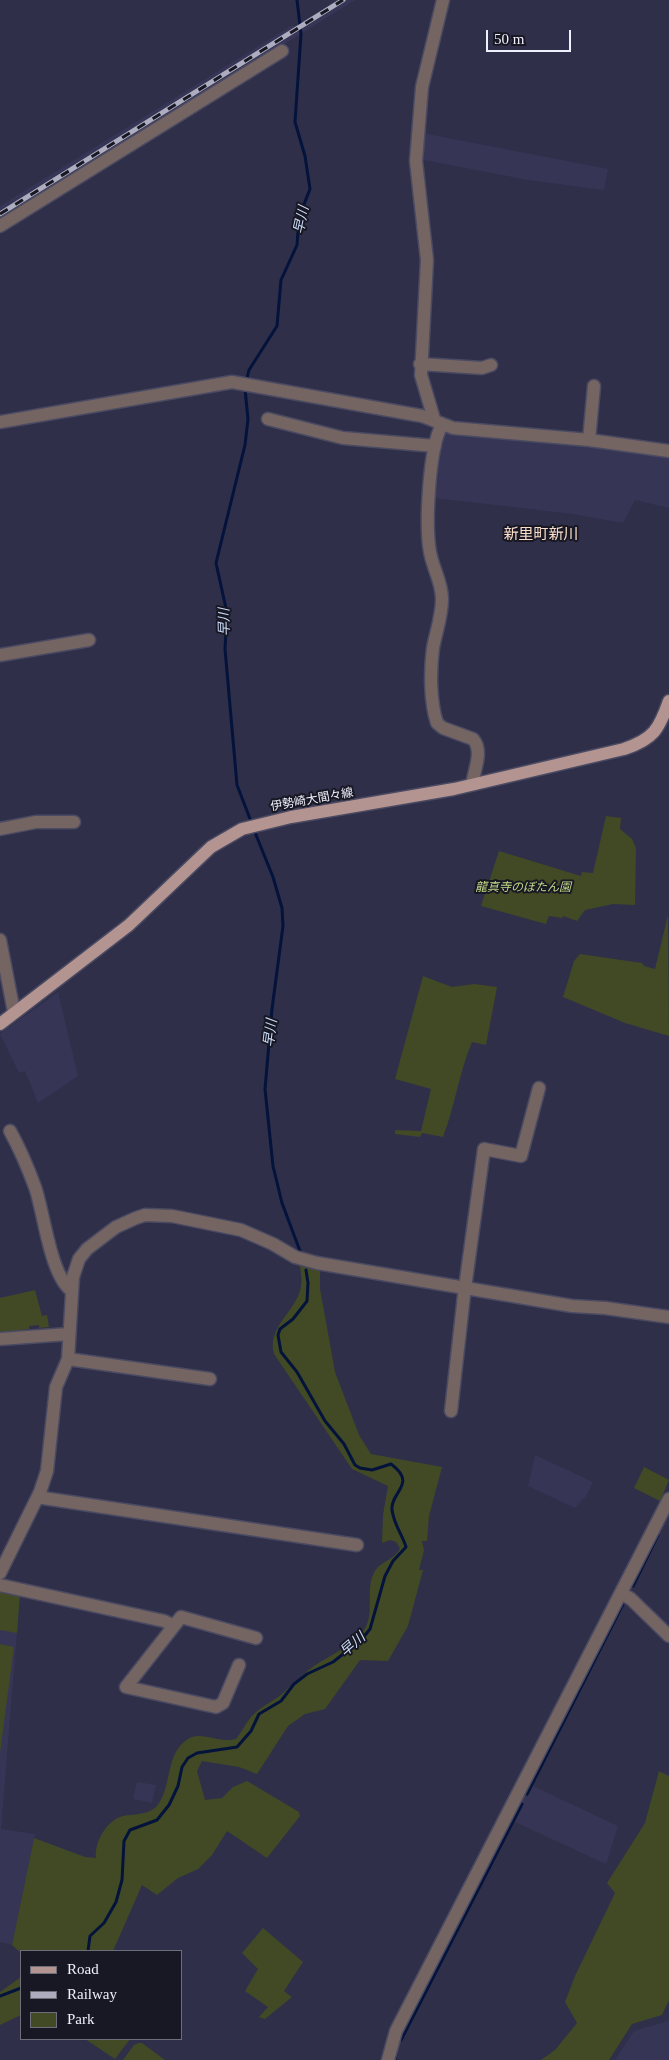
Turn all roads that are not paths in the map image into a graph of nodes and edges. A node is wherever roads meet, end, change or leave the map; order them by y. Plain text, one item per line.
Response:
1 (443, 0) edge
2 (282, 51) dead end
3 (0, 226) edge
4 (420, 364) junction
5 (491, 365) dead end
6 (594, 386) dead end
7 (268, 419) dead end
8 (0, 422) edge
9 (438, 422) junction
10 (589, 440) junction
11 (435, 446) junction
12 (669, 452) edge
13 (89, 640) dead end
14 (0, 655) edge
15 (669, 701) edge
16 (666, 720) edge
17 (474, 784) junction
18 (74, 822) dead end
19 (0, 829) edge
20 (0, 940) edge
21 (14, 1012) junction
22 (0, 1024) edge
23 (539, 1088) dead end
24 (10, 1131) dead end
25 (465, 1288) junction
26 (72, 1290) junction
27 (669, 1317) edge
28 (69, 1334) junction
29 (0, 1339) edge
30 (68, 1359) junction
31 (210, 1379) dead end
32 (451, 1411) dead end
33 (40, 1492) junction
34 (669, 1498) edge
35 (357, 1545) dead end
36 (6, 1547) edge
37 (0, 1573) edge
38 (0, 1586) edge
39 (621, 1593) junction
40 (174, 1626) junction
41 (669, 1636) edge
42 (256, 1638) dead end
43 (239, 1665) dead end
44 (388, 2060) edge

1 - 4 street
2 - 3 street
4 - 5 street
4 - 9 street
6 - 10 street
7 - 11 street
8 - 9 street
9 - 10 street
9 - 11 street
10 - 12 street
11 - 17 street
13 - 14 street
15 - 16 main road, 伊勢崎大間々線
16 - 17 main road, 伊勢崎大間々線
17 - 21 main road, 伊勢崎大間々線
18 - 19 street
20 - 21 street
21 - 22 main road, 伊勢崎大間々線
23 - 25 street
24 - 26 street
25 - 26 street
25 - 27 street
25 - 32 street
26 - 28 street
28 - 29 street
28 - 30 street
30 - 31 street
30 - 33 street
33 - 35 street
33 - 36 street
34 - 39 street
36 - 37 street
38 - 40 street
39 - 41 street
39 - 44 street
40 - 42 street
40 - 43 street

